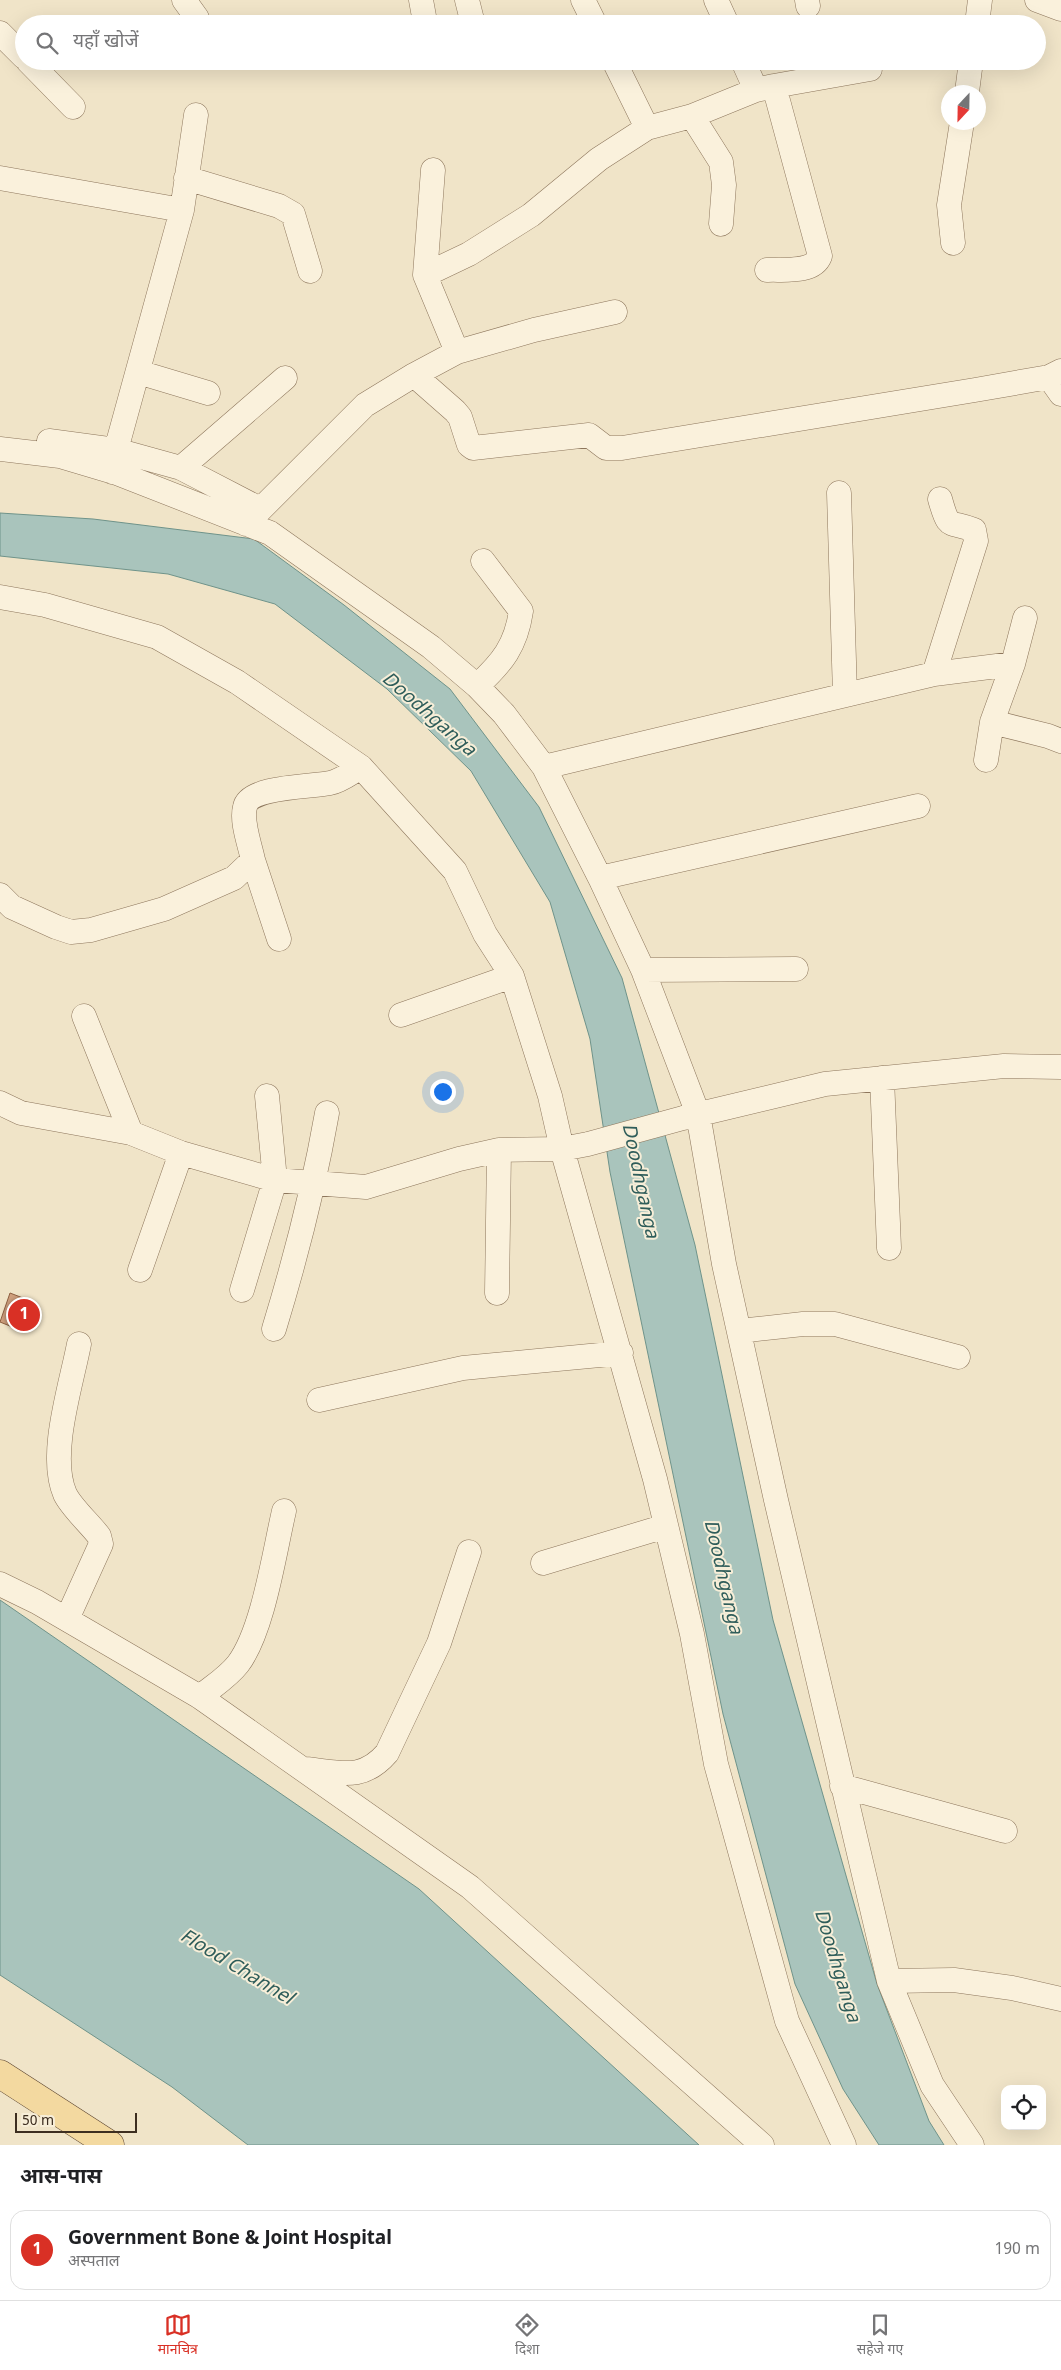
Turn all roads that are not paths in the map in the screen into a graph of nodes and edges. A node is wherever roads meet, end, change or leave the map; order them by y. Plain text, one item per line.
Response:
1 (467, 0) edge
2 (583, 0) edge
3 (716, 0) edge
4 (980, 0) edge
5 (1038, 0) edge
6 (1061, 9) edge
7 (471, 15) edge
8 (590, 15) edge
9 (723, 15) edge
10 (978, 15) edge
11 (0, 33) edge
12 (15, 48) edge
13 (37, 70) edge
14 (618, 70) edge
15 (750, 70) edge
16 (864, 70) edge
17 (970, 70) edge
18 (967, 85) edge
19 (765, 88) junction
20 (73, 107) dead end
21 (196, 115) dead end
22 (692, 116) junction
23 (647, 128) junction
24 (961, 130) edge
25 (433, 170) dead end
26 (0, 178) edge
27 (186, 178) junction
28 (182, 210) junction
29 (720, 224) dead end
30 (952, 243) dead end
31 (767, 270) dead end
32 (310, 271) dead end
33 (425, 275) junction
34 (615, 312) dead end
35 (457, 352) junction
36 (138, 372) junction
37 (414, 375) junction
38 (285, 378) dead end
39 (1057, 381) edge
40 (208, 393) dead end
41 (0, 434) edge
42 (0, 449) edge
43 (114, 461) junction
44 (181, 468) junction
45 (839, 493) dead end
46 (940, 499) dead end
47 (253, 516) junction
48 (483, 562) dead end
49 (0, 597) edge
50 (1025, 618) dead end
51 (1013, 664) junction
52 (934, 674) junction
53 (477, 686) junction
54 (844, 695) junction
55 (992, 722) junction
56 (1061, 741) edge
57 (986, 760) dead end
58 (361, 767) junction
59 (544, 767) junction
60 (918, 806) dead end
61 (253, 860) junction
62 (600, 878) junction
63 (0, 894) edge
64 (279, 939) dead end
65 (796, 969) dead end
66 (643, 970) junction
67 (512, 976) junction
68 (401, 1015) dead end
69 (84, 1016) dead end
70 (1061, 1067) edge
71 (882, 1078) junction
72 (267, 1096) dead end
73 (0, 1103) edge
74 (327, 1113) dead end
75 (690, 1116) junction
76 (131, 1133) junction
77 (562, 1149) junction
78 (499, 1150) junction
79 (180, 1153) junction
80 (275, 1180) junction
81 (314, 1184) junction
82 (889, 1248) dead end
83 (140, 1270) dead end
84 (242, 1290) dead end
85 (498, 1293) dead end
86 (274, 1329) dead end
87 (739, 1331) junction
88 (79, 1344) dead end
89 (621, 1353) junction
90 (958, 1357) dead end
91 (319, 1400) dead end
92 (284, 1511) dead end
93 (666, 1526) junction
94 (469, 1552) dead end
95 (543, 1563) dead end
96 (0, 1584) edge
97 (67, 1620) junction
98 (200, 1697) junction
99 (304, 1769) junction
100 (842, 1786) junction
101 (1005, 1831) dead end
102 (889, 1981) junction
103 (1061, 1999) edge
104 (0, 2074) edge
105 (110, 2145) edge
106 (762, 2145) edge
107 (844, 2145) edge
108 (972, 2145) edge

1 - 7 street
2 - 8 street
3 - 9 street
4 - 10 street
5 - 6 street
11 - 12 street
13 - 20 street
14 - 23 street
15 - 19 street
16 - 19 street
17 - 18 street
19 - 22 street
19 - 31 street
21 - 27 street
22 - 23 street
22 - 29 street
23 - 33 street
24 - 30 street
25 - 33 street
26 - 28 street
27 - 28 street
27 - 32 street
28 - 36 street
33 - 35 street
34 - 35 street
35 - 37 street
36 - 40 street
36 - 43 street
37 - 39 street
37 - 47 street
38 - 44 street
41 - 43 street
42 - 43 street
43 - 44 street
43 - 47 street
44 - 47 street
45 - 54 street
46 - 52 street
47 - 53 street
48 - 53 street
49 - 58 street
50 - 51 street
51 - 52 street
51 - 55 street
52 - 54 street
53 - 59 street
54 - 59 street
55 - 56 street
55 - 57 street
58 - 61 street
58 - 67 street
59 - 62 street
60 - 62 street
61 - 63 street
61 - 64 street
62 - 66 street
65 - 66 street
66 - 75 street
67 - 68 street
67 - 77 street
69 - 76 street
70 - 71 street
71 - 75 street
71 - 82 street
72 - 80 street
73 - 76 street
74 - 81 street
75 - 77 street
75 - 87 street
76 - 79 street
77 - 78 street
77 - 89 street
78 - 81 street
78 - 85 street
79 - 80 street
79 - 83 street
80 - 81 street
80 - 84 street
81 - 86 street
87 - 90 street
87 - 100 street
88 - 97 street
89 - 91 street
89 - 93 street
92 - 98 street
93 - 95 street
93 - 107 street
94 - 99 street
96 - 97 street
97 - 98 street
98 - 99 street
99 - 106 street
100 - 101 street
100 - 102 street
102 - 103 street
102 - 108 street
104 - 105 main road

